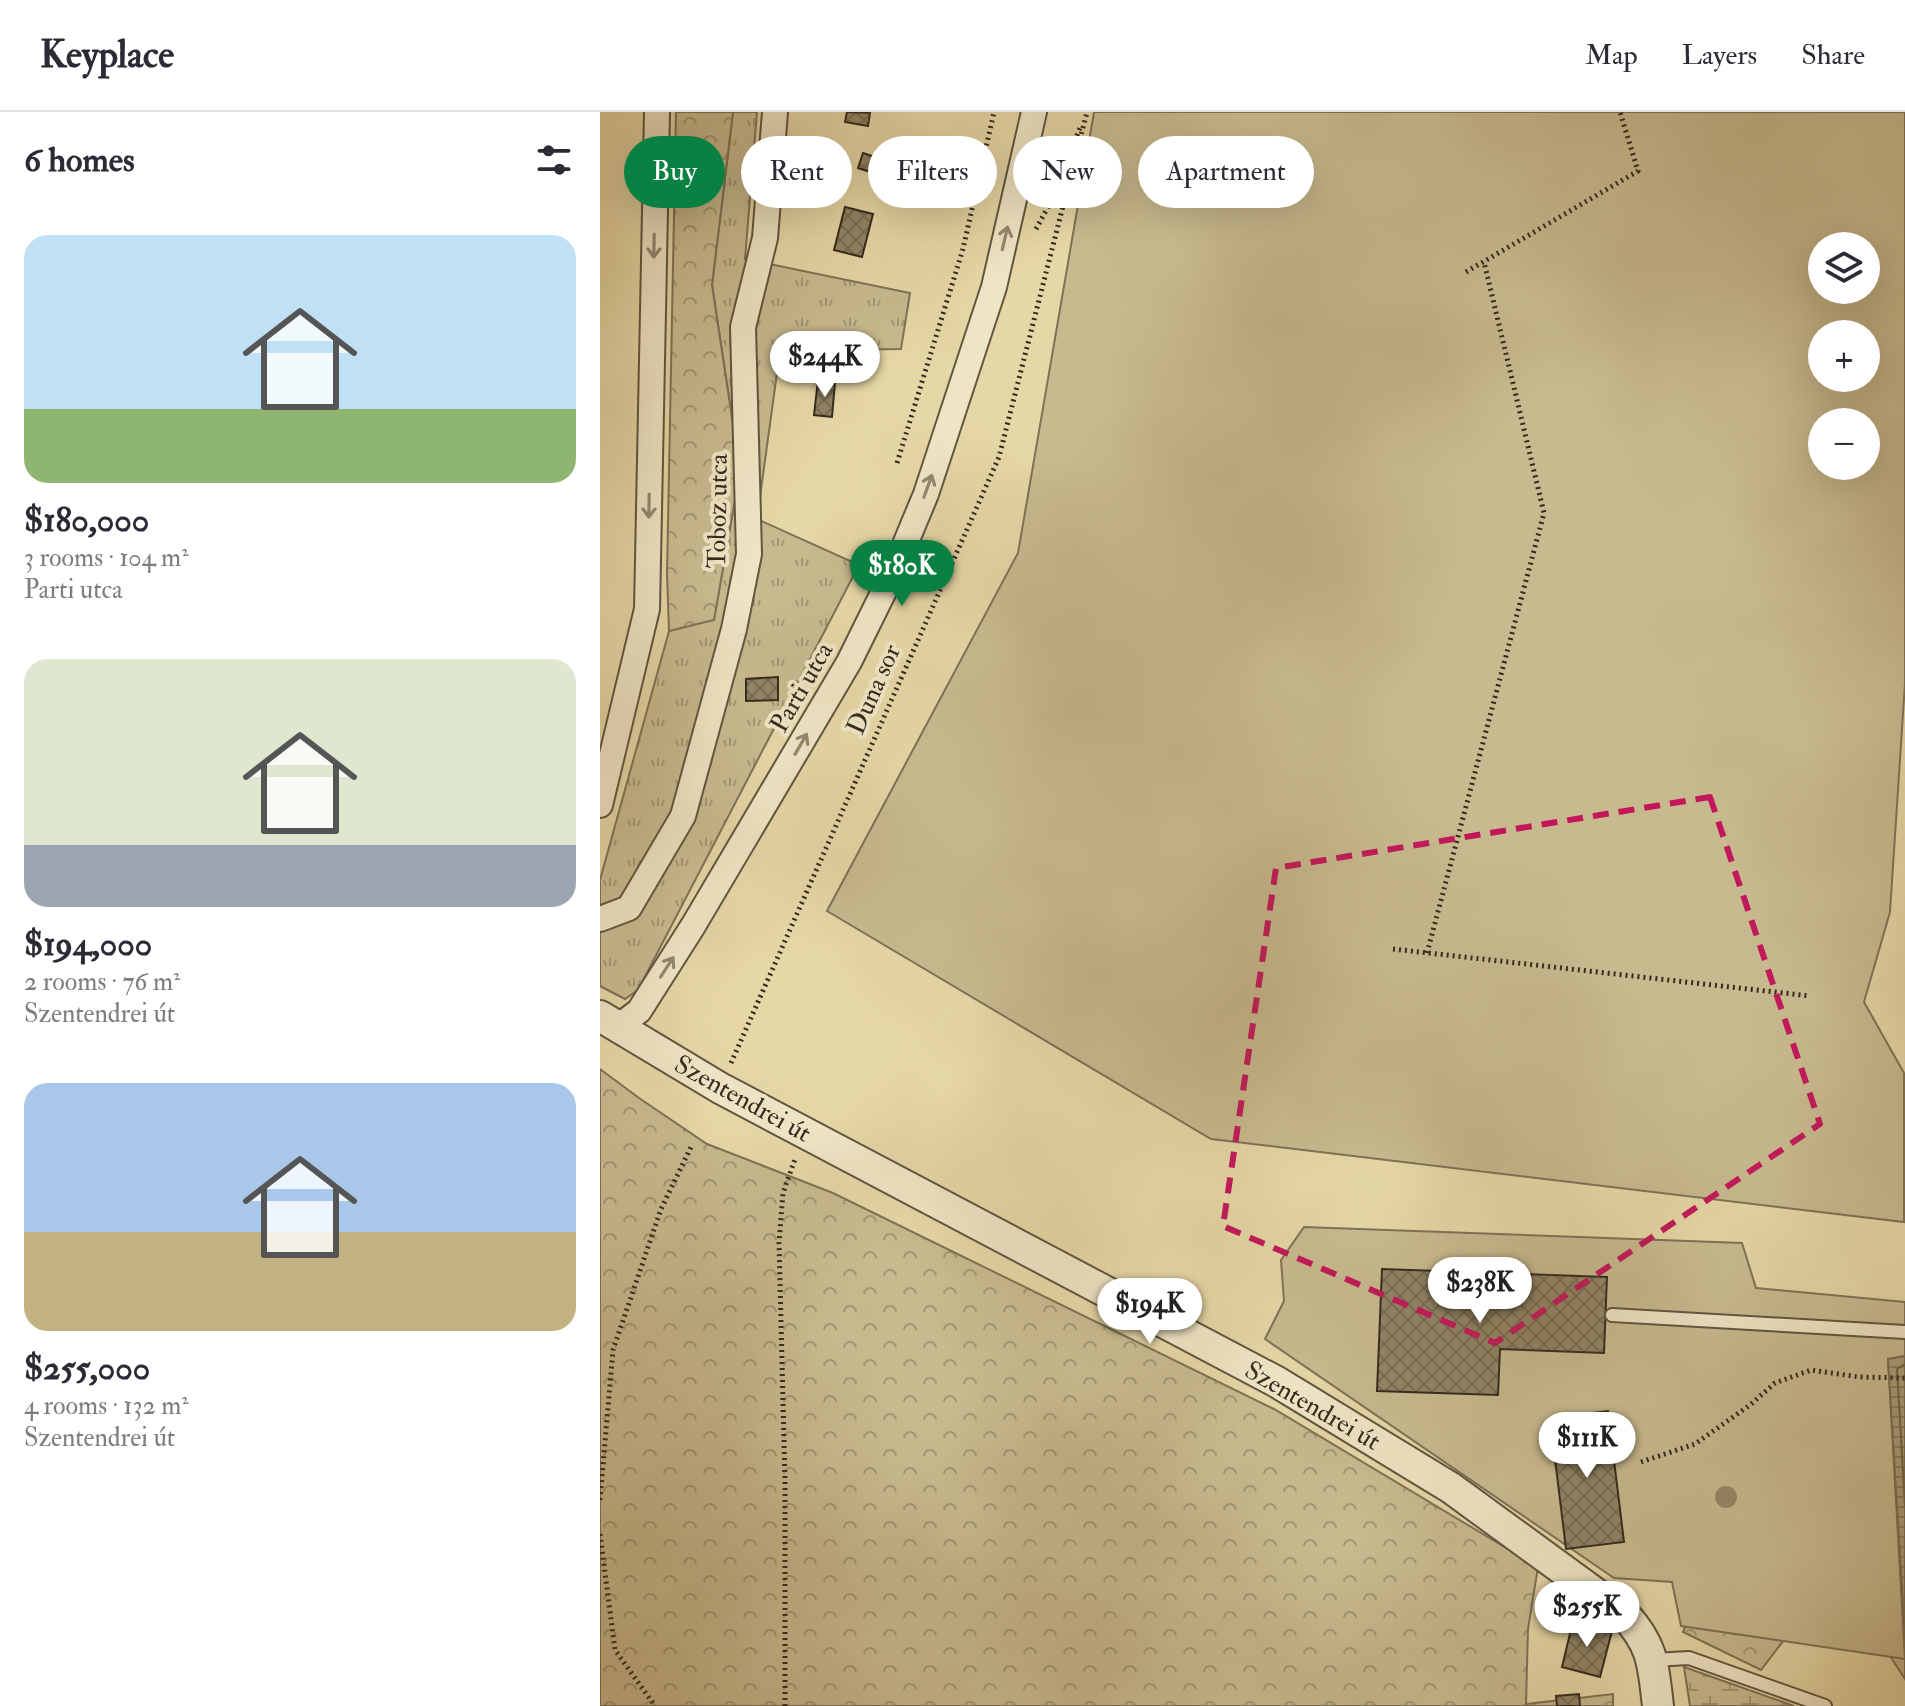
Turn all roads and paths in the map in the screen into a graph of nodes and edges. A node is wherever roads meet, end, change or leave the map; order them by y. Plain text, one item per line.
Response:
1 (657, 112) edge
2 (775, 112) edge
3 (994, 112) edge
4 (1034, 112) edge
5 (1086, 112) edge
6 (1620, 112) edge
7 (1034, 232) dead end
8 (1484, 262) junction
9 (1466, 272) dead end
10 (897, 463) dead end
11 (600, 805) edge
12 (600, 919) edge
13 (1393, 949) dead end
14 (1427, 953) junction
15 (1810, 996) dead end
16 (609, 1021) edge
17 (720, 1088) junction
18 (804, 1132) junction
19 (692, 1145) dead end
20 (1612, 1315) dead end
21 (1905, 1332) edge
22 (1905, 1378) edge
23 (1641, 1462) dead end
24 (600, 1500) edge
25 (600, 1534) edge
26 (1653, 1660) junction
27 (655, 1706) edge
28 (785, 1706) edge
29 (1658, 1706) edge
30 (1825, 1706) edge

1 -> 11 street
2 - 12 street, Toboz utca
3 - 10 path
16 -> 4 street, Parti utca
5 - 7 path
5 - 17 path, Duna sor
6 - 8 path
8 - 9 path
8 - 14 path
13 - 14 path
14 - 15 path
16 - 17 street, Szentendrei út
17 - 18 street, Szentendrei út
18 - 26 street, Szentendrei út
18 - 28 path
19 - 24 path
20 - 21 lane
22 - 23 path
25 - 27 path
26 - 29 street, Szentendrei út
26 - 30 lane

